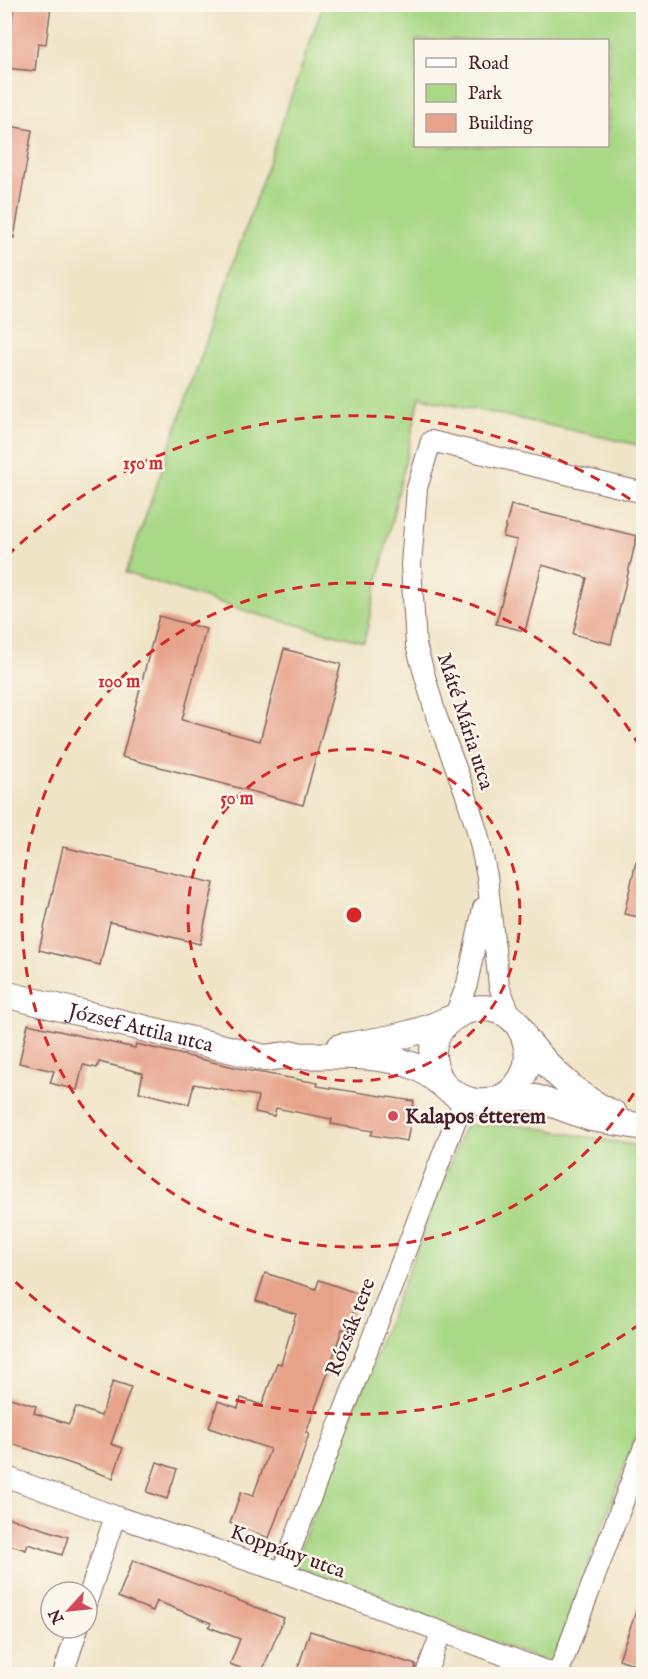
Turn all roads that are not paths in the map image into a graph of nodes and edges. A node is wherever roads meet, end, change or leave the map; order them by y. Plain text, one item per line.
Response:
1 (644, 493) edge
2 (487, 876) junction
3 (4, 994) edge
4 (451, 1018) junction
5 (512, 1019) junction
6 (526, 1040) junction
7 (279, 1056) junction
8 (455, 1093) junction
9 (493, 1101) junction
10 (641, 1126) edge
11 (644, 1447) edge
12 (4, 1476) edge
13 (115, 1516) junction
14 (282, 1572) junction
15 (94, 1580) edge
16 (441, 1634) junction
17 (74, 1640) edge
18 (63, 1674) edge
19 (426, 1674) edge
20 (556, 1674) edge

1 - 2 street, Máté Mária utca
2 - 4 street, Máté Mária utca
2 - 5 street, Máté Mária utca
3 - 7 street, József Attila utca
4 - 5 street, József Attila utca
4 - 7 street, József Attila utca
4 - 8 street
5 - 6 street
6 - 9 street
6 - 10 street
7 - 8 street, József Attila utca
8 - 9 street
8 - 14 street, Rózsák tere
9 - 10 street
11 - 20 street
12 - 13 street, Koppány utca
13 - 14 street, Koppány utca
13 - 15 street
14 - 16 street, Koppány utca
16 - 19 street
16 - 20 street, Koppány utca
17 - 18 street

